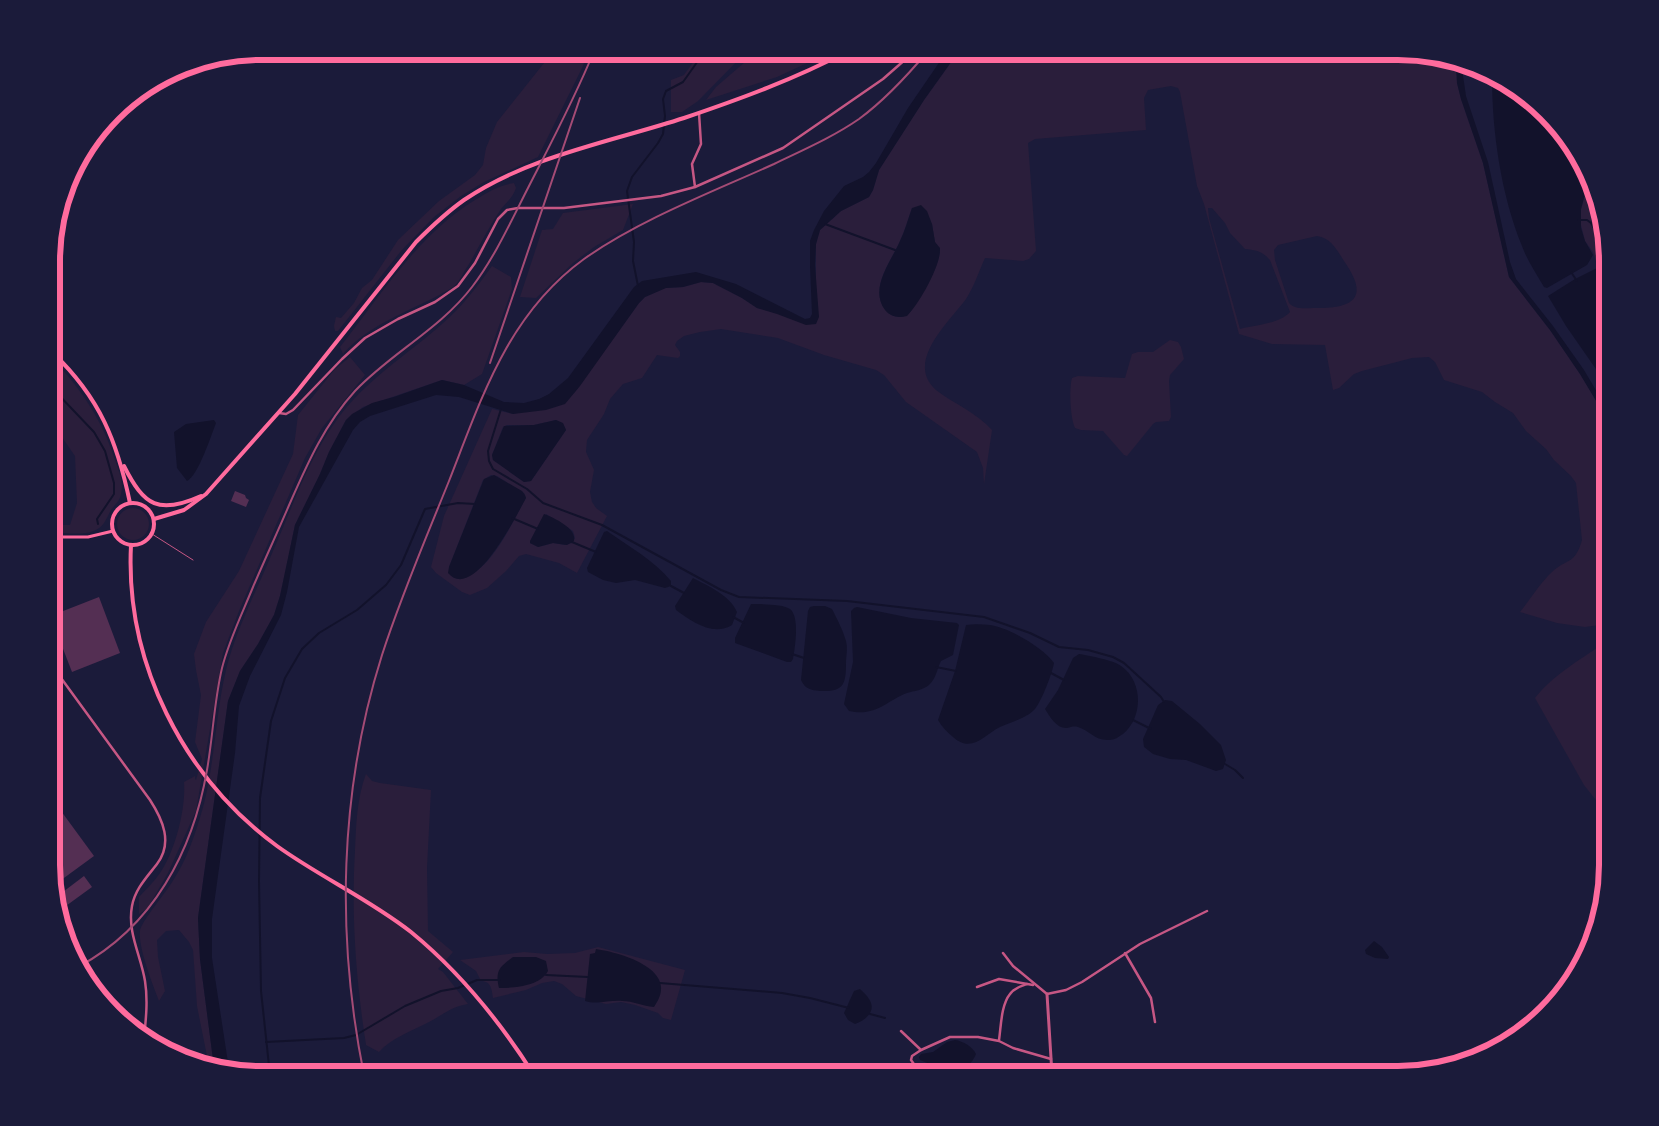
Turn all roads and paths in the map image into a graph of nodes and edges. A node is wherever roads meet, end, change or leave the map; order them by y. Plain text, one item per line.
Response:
1 (830, 60) edge
2 (907, 60) edge
3 (699, 112) junction
4 (695, 187) junction
5 (60, 361) edge
6 (278, 412) junction
7 (120, 456) junction
8 (206, 494) junction
9 (130, 503) junction
10 (154, 519) junction
11 (113, 531) junction
12 (152, 534) junction
13 (60, 537) edge
14 (131, 546) junction
15 (193, 560) dead end
16 (60, 678) edge
17 (1207, 911) dead end
18 (1003, 953) dead end
19 (1125, 954) junction
20 (1027, 984) junction
21 (1035, 985) junction
22 (977, 987) dead end
23 (1047, 994) junction
24 (1155, 1022) dead end
25 (145, 1029) edge
26 (901, 1031) dead end
27 (999, 1041) junction
28 (922, 1050) junction
29 (1052, 1058) junction
30 (528, 1066) edge
31 (915, 1066) edge
32 (1052, 1066) edge

1 - 3 main road
2 - 4 street
3 - 4 street
3 - 6 main road
4 - 6 street
5 - 7 main road
6 - 8 main road
7 - 8 main road
7 - 9 main road
8 - 10 main road
9 - 10 main road
9 - 11 main road
10 - 12 main road
11 - 13 main road
11 - 14 main road
12 - 14 main road
12 - 15 lane
14 - 30 main road
16 - 25 street
17 - 19 street
18 - 21 street
19 - 23 street
19 - 24 street
20 - 21 street
20 - 22 street
20 - 27 street
21 - 23 street
23 - 29 street
26 - 28 street
27 - 28 street
27 - 29 street
28 - 31 street
29 - 32 street

